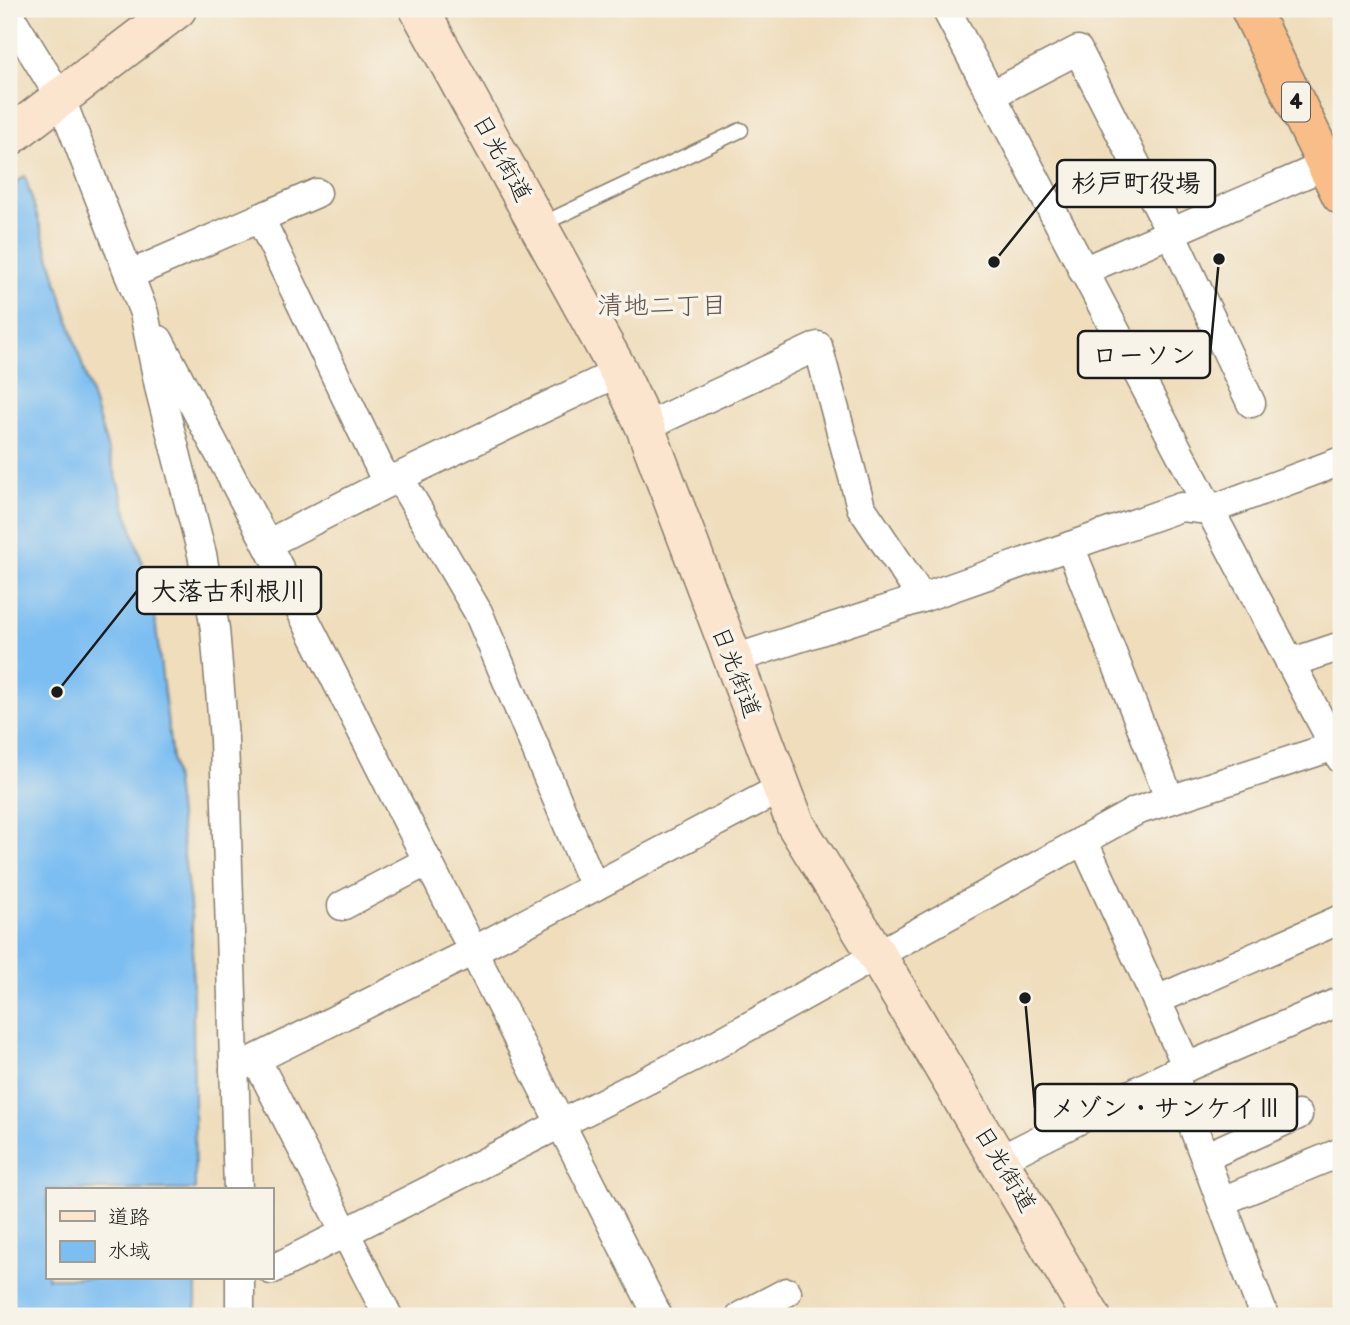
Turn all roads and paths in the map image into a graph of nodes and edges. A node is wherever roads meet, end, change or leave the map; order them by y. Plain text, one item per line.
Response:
1 (177, 9) edge
2 (419, 9) edge
3 (946, 9) edge
4 (1250, 9) edge
5 (9, 14) edge
6 (993, 94) junction
7 (61, 99) junction
8 (741, 130) dead end
9 (9, 137) edge
10 (1334, 180) edge
11 (317, 193) dead end
12 (260, 218) junction
13 (539, 225) junction
14 (1171, 233) junction
15 (1083, 271) junction
16 (129, 275) junction
17 (144, 313) junction
18 (619, 372) junction
19 (1251, 403) dead end
20 (645, 427) junction
21 (1341, 461) edge
22 (393, 480) junction
23 (1210, 510) junction
24 (267, 544) junction
25 (1070, 546) junction
26 (922, 598) junction
27 (1341, 646) edge
28 (732, 660) junction
29 (1290, 663) junction
30 (1339, 750) edge
31 (781, 788) junction
32 (1170, 800) junction
33 (1083, 840) junction
34 (428, 862) junction
35 (594, 887) junction
36 (342, 906) dead end
37 (1341, 919) edge
38 (473, 951) junction
39 (876, 954) junction
40 (1157, 1000) junction
41 (1341, 1001) edge
42 (245, 1065) junction
43 (1180, 1070) junction
44 (1298, 1115) dead end
45 (561, 1125) junction
46 (1341, 1152) edge
47 (1205, 1157) junction
48 (999, 1160) junction
49 (237, 1188) edge
50 (1222, 1201) junction
51 (345, 1231) junction
52 (273, 1269) edge
53 (246, 1281) edge
54 (787, 1292) dead end
55 (240, 1316) edge
56 (388, 1316) edge
57 (658, 1316) edge
58 (741, 1316) edge
59 (1091, 1316) edge
60 (1264, 1316) edge

1 - 7 main road
2 - 13 main road, 日光街道
3 - 6 street
4 - 10 highway, 4
5 - 7 street
6 - 14 street
6 - 15 street
7 - 9 main road
7 - 16 street
8 - 13 lane
10 - 14 street
11 - 12 street
12 - 16 street
12 - 22 street
13 - 18 main road, 日光街道
14 - 15 street
14 - 19 street
15 - 23 street
16 - 17 street
17 - 24 street
17 - 42 street
18 - 20 main road, 日光街道
18 - 22 street
20 - 26 street
20 - 28 main road, 日光街道
21 - 23 street
22 - 24 street
22 - 35 street
23 - 25 street
23 - 29 street
24 - 34 street
25 - 26 street
25 - 32 street
26 - 28 street
27 - 29 street
28 - 31 main road, 日光街道
29 - 30 street
30 - 32 street
31 - 35 street
31 - 39 main road, 日光街道
32 - 33 street
33 - 39 street
33 - 40 street
34 - 36 street
34 - 38 street
35 - 38 street
37 - 40 street
38 - 42 street
38 - 45 street
39 - 45 street
39 - 48 main road, 日光街道
40 - 43 street
41 - 43 street
42 - 49 street
42 - 51 street
43 - 47 street
43 - 48 street
44 - 47 street
45 - 51 street
45 - 57 street
46 - 50 street
47 - 50 street
48 - 59 main road, 日光街道
50 - 60 street
51 - 52 street
51 - 56 street
53 - 55 street
54 - 58 street

